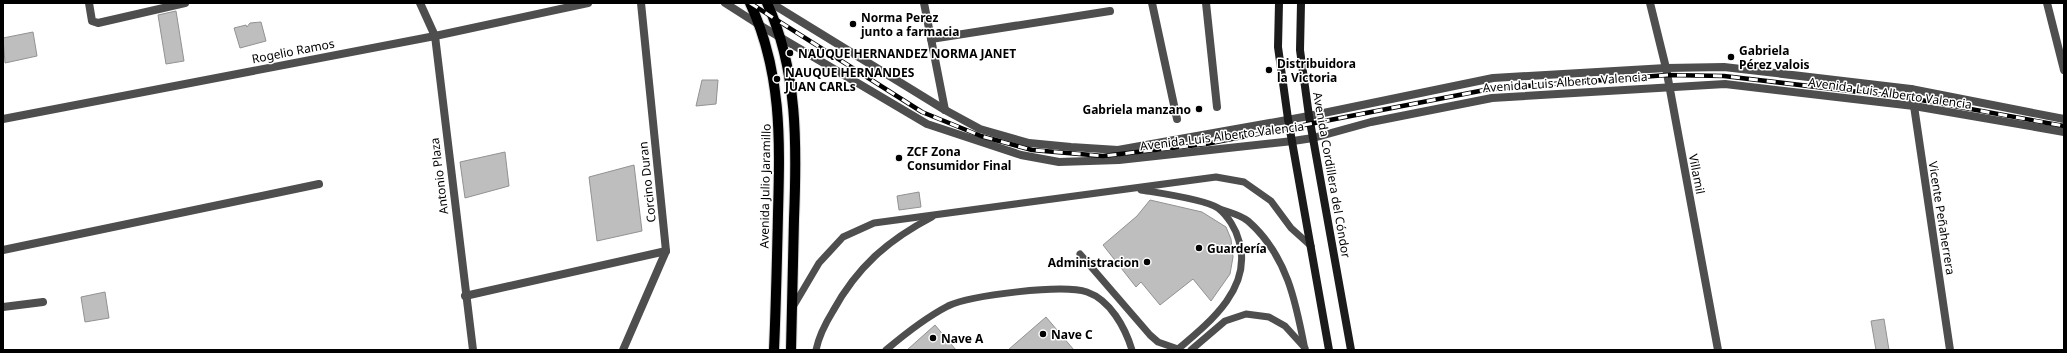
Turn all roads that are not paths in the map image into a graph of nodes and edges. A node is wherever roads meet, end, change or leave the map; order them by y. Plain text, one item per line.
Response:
1 (89, 3) edge
2 (185, 3) edge
3 (420, 3) edge
4 (588, 3) edge
5 (640, 3) edge
6 (725, 3) edge
7 (750, 3) edge
8 (767, 3) edge
9 (771, 3) edge
10 (924, 3) edge
11 (1152, 3) edge
12 (1206, 3) edge
13 (1279, 3) edge
14 (1301, 3) edge
15 (1650, 3) edge
16 (2047, 3) edge
17 (1110, 11) dead end
18 (761, 26) junction
19 (435, 36) junction
20 (779, 36) junction
21 (931, 39) junction
22 (1666, 68) junction
23 (2064, 70) edge
24 (1669, 86) junction
25 (1910, 89) junction
26 (1914, 106) junction
27 (1217, 107) dead end
28 (945, 110) junction
29 (1309, 116) junction
30 (1288, 118) junction
31 (3, 119) edge
32 (1177, 119) dead end
33 (2064, 119) edge
34 (2064, 132) edge
35 (1313, 138) junction
36 (1292, 141) junction
37 (318, 184) dead end
38 (1133, 188) junction
39 (1218, 208) junction
40 (936, 215) junction
41 (1311, 246) junction
42 (3, 250) edge
43 (666, 251) junction
44 (1080, 254) dead end
45 (465, 296) junction
46 (43, 302) dead end
47 (3, 307) edge
48 (792, 309) junction
49 (1305, 349) edge
50 (473, 350) edge
51 (623, 350) edge
52 (774, 350) edge
53 (791, 350) edge
54 (816, 350) edge
55 (886, 350) edge
56 (1132, 350) edge
57 (1178, 350) edge
58 (1191, 350) edge
59 (1329, 350) edge
60 (1351, 350) edge
61 (1718, 350) edge
62 (1950, 350) edge

1 - 2 street
3 - 19 street, Antonio Plaza
4 - 19 street, Rogelio Ramos
5 - 43 street, Corcino Duran
6 - 18 street, Avenida Luis Alberto Valencia
7 - 18 main road, Avenida Julio Jaramillo
8 - 20 main road
9 - 28 street, Avenida Luis Alberto Valencia
10 - 21 street
11 - 32 street
12 - 27 street
13 - 30 street
14 - 29 street, Avenida Cordillera del Cóndor
15 - 22 street, Villamil
16 - 23 street
17 - 21 street
18 - 20 street, Avenida Luis Alberto Valencia
18 - 52 main road, Avenida Julio Jaramillo
19 - 31 street, Rogelio Ramos
19 - 45 street, Antonio Plaza
20 - 36 street, Avenida Luis Alberto Valencia
20 - 48 main road
21 - 28 street
22 - 24 street, Villamil
22 - 25 street, Avenida Luis Alberto Valencia
22 - 29 street, Avenida Luis Alberto Valencia
24 - 26 street, Avenida Luis Alberto Valencia
24 - 35 street, Avenida Luis Alberto Valencia
24 - 61 street, Villamil
25 - 26 street, Vicente Peñaherrera
25 - 33 street, Avenida Luis Alberto Valencia
26 - 34 street, Avenida Luis Alberto Valencia
26 - 62 street, Vicente Peñaherrera
28 - 30 street, Avenida Luis Alberto Valencia
29 - 30 street, Avenida Luis Alberto Valencia
29 - 35 street, Avenida Cordillera del Cóndor
30 - 36 street
35 - 36 street, Avenida Luis Alberto Valencia
35 - 60 street, Avenida Cordillera del Cóndor
36 - 41 street
37 - 42 street
38 - 39 lane
38 - 40 lane
38 - 41 lane
39 - 49 lane
39 - 57 lane
40 - 48 lane
40 - 54 lane
41 - 59 street
43 - 45 street
43 - 51 street, Corcino Duran
44 - 57 lane
45 - 50 street, Antonio Plaza
46 - 47 street
48 - 53 main road
49 - 58 lane
55 - 56 lane

